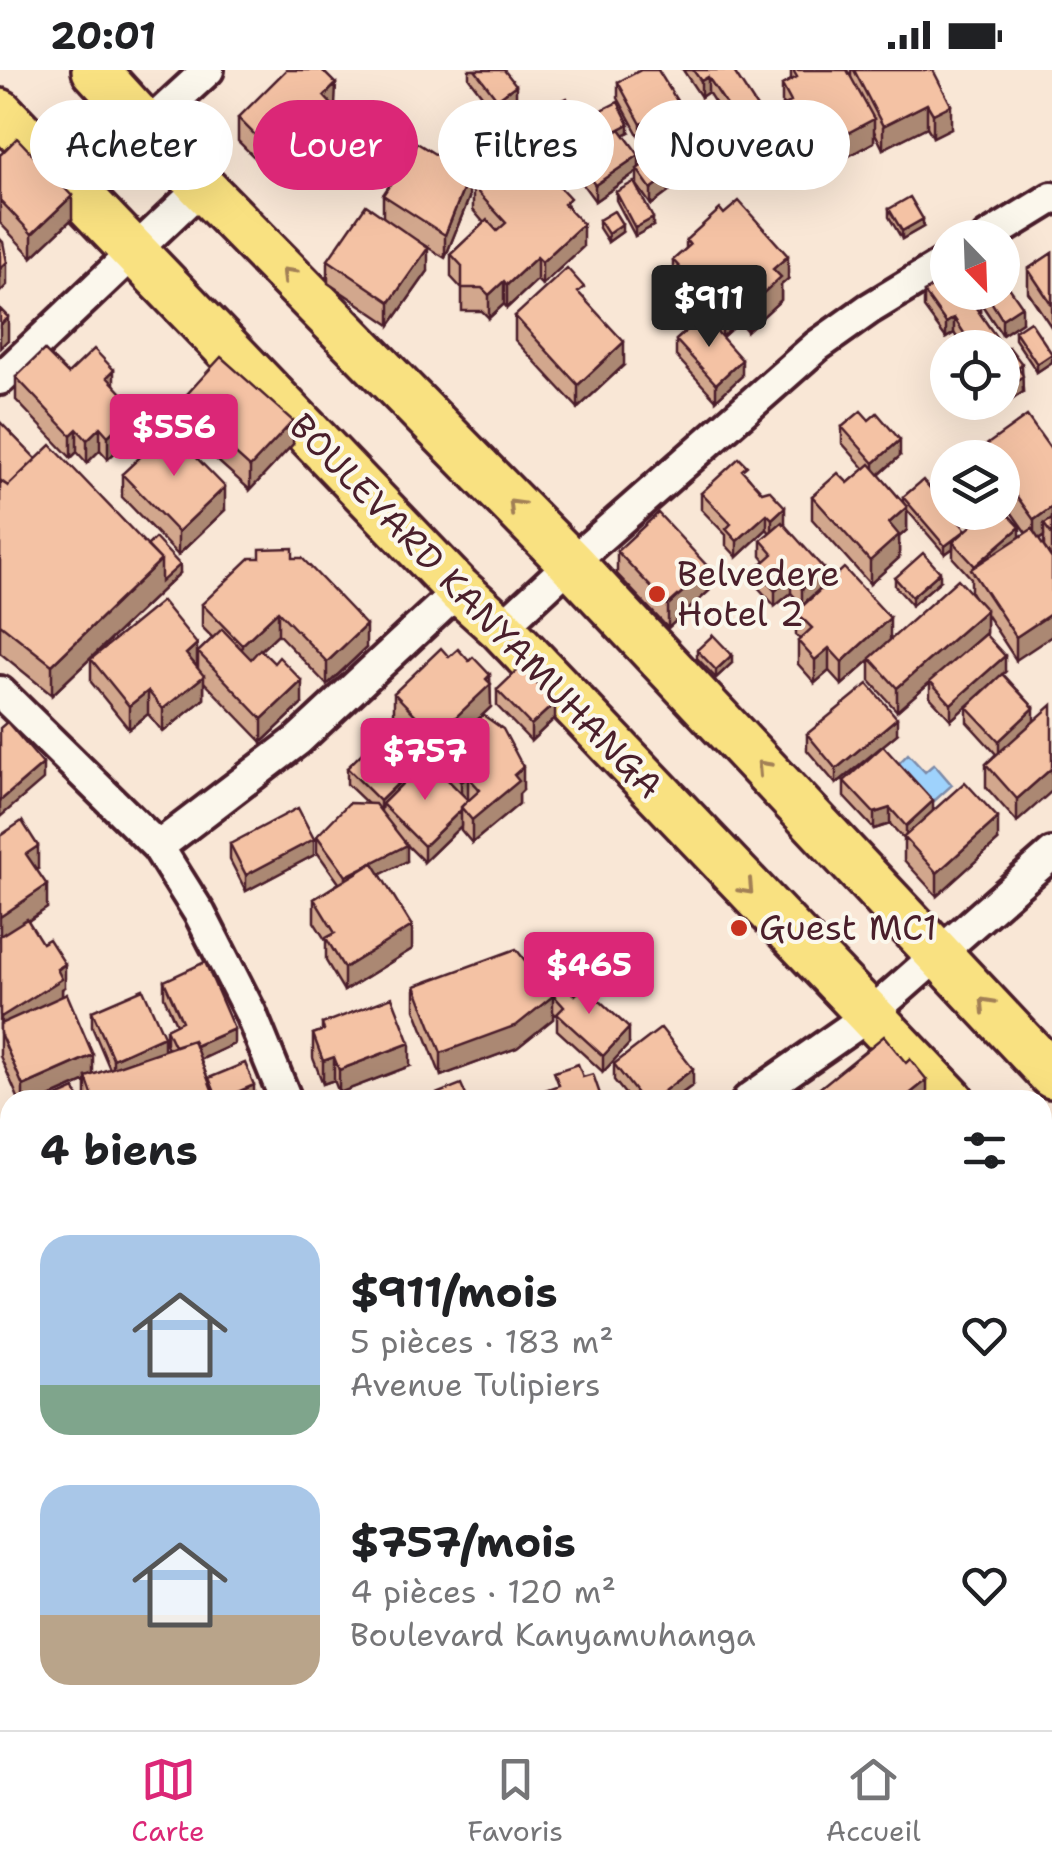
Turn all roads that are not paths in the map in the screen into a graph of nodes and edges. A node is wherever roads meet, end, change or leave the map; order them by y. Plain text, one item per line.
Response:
1 (96, 70) edge
2 (208, 70) edge
3 (123, 100) edge
4 (175, 100) edge
5 (0, 112) edge
6 (198, 190) edge
7 (206, 190) edge
8 (1052, 198) edge
9 (1016, 220) edge
10 (133, 252) junction
11 (930, 272) edge
12 (0, 379) edge
13 (571, 563) junction
14 (459, 590) junction
15 (501, 628) junction
16 (0, 692) edge
17 (158, 847) junction
18 (1052, 854) edge
19 (938, 952) junction
20 (868, 1016) junction
21 (1052, 1075) edge
22 (282, 1090) edge
23 (762, 1090) edge
24 (941, 1090) edge

1 - 3 main road
2 - 4 street
5 - 10 main road, BOULEVARD KANYAMUHANGA
6 - 10 street
13 -> 7 main road
8 - 9 street
10 - 12 street
10 - 14 main road, BOULEVARD KANYAMUHANGA
11 - 13 street
13 - 15 street
19 -> 13 main road
14 - 15 main road, BOULEVARD KANYAMUHANGA
14 - 17 street
15 -> 20 main road, BOULEVARD KANYAMUHANGA
16 - 17 street
17 - 22 street
18 - 19 street
19 - 20 street
21 -> 19 main road
20 - 23 street
20 - 24 main road, BOULEVARD KANYAMUHANGA

